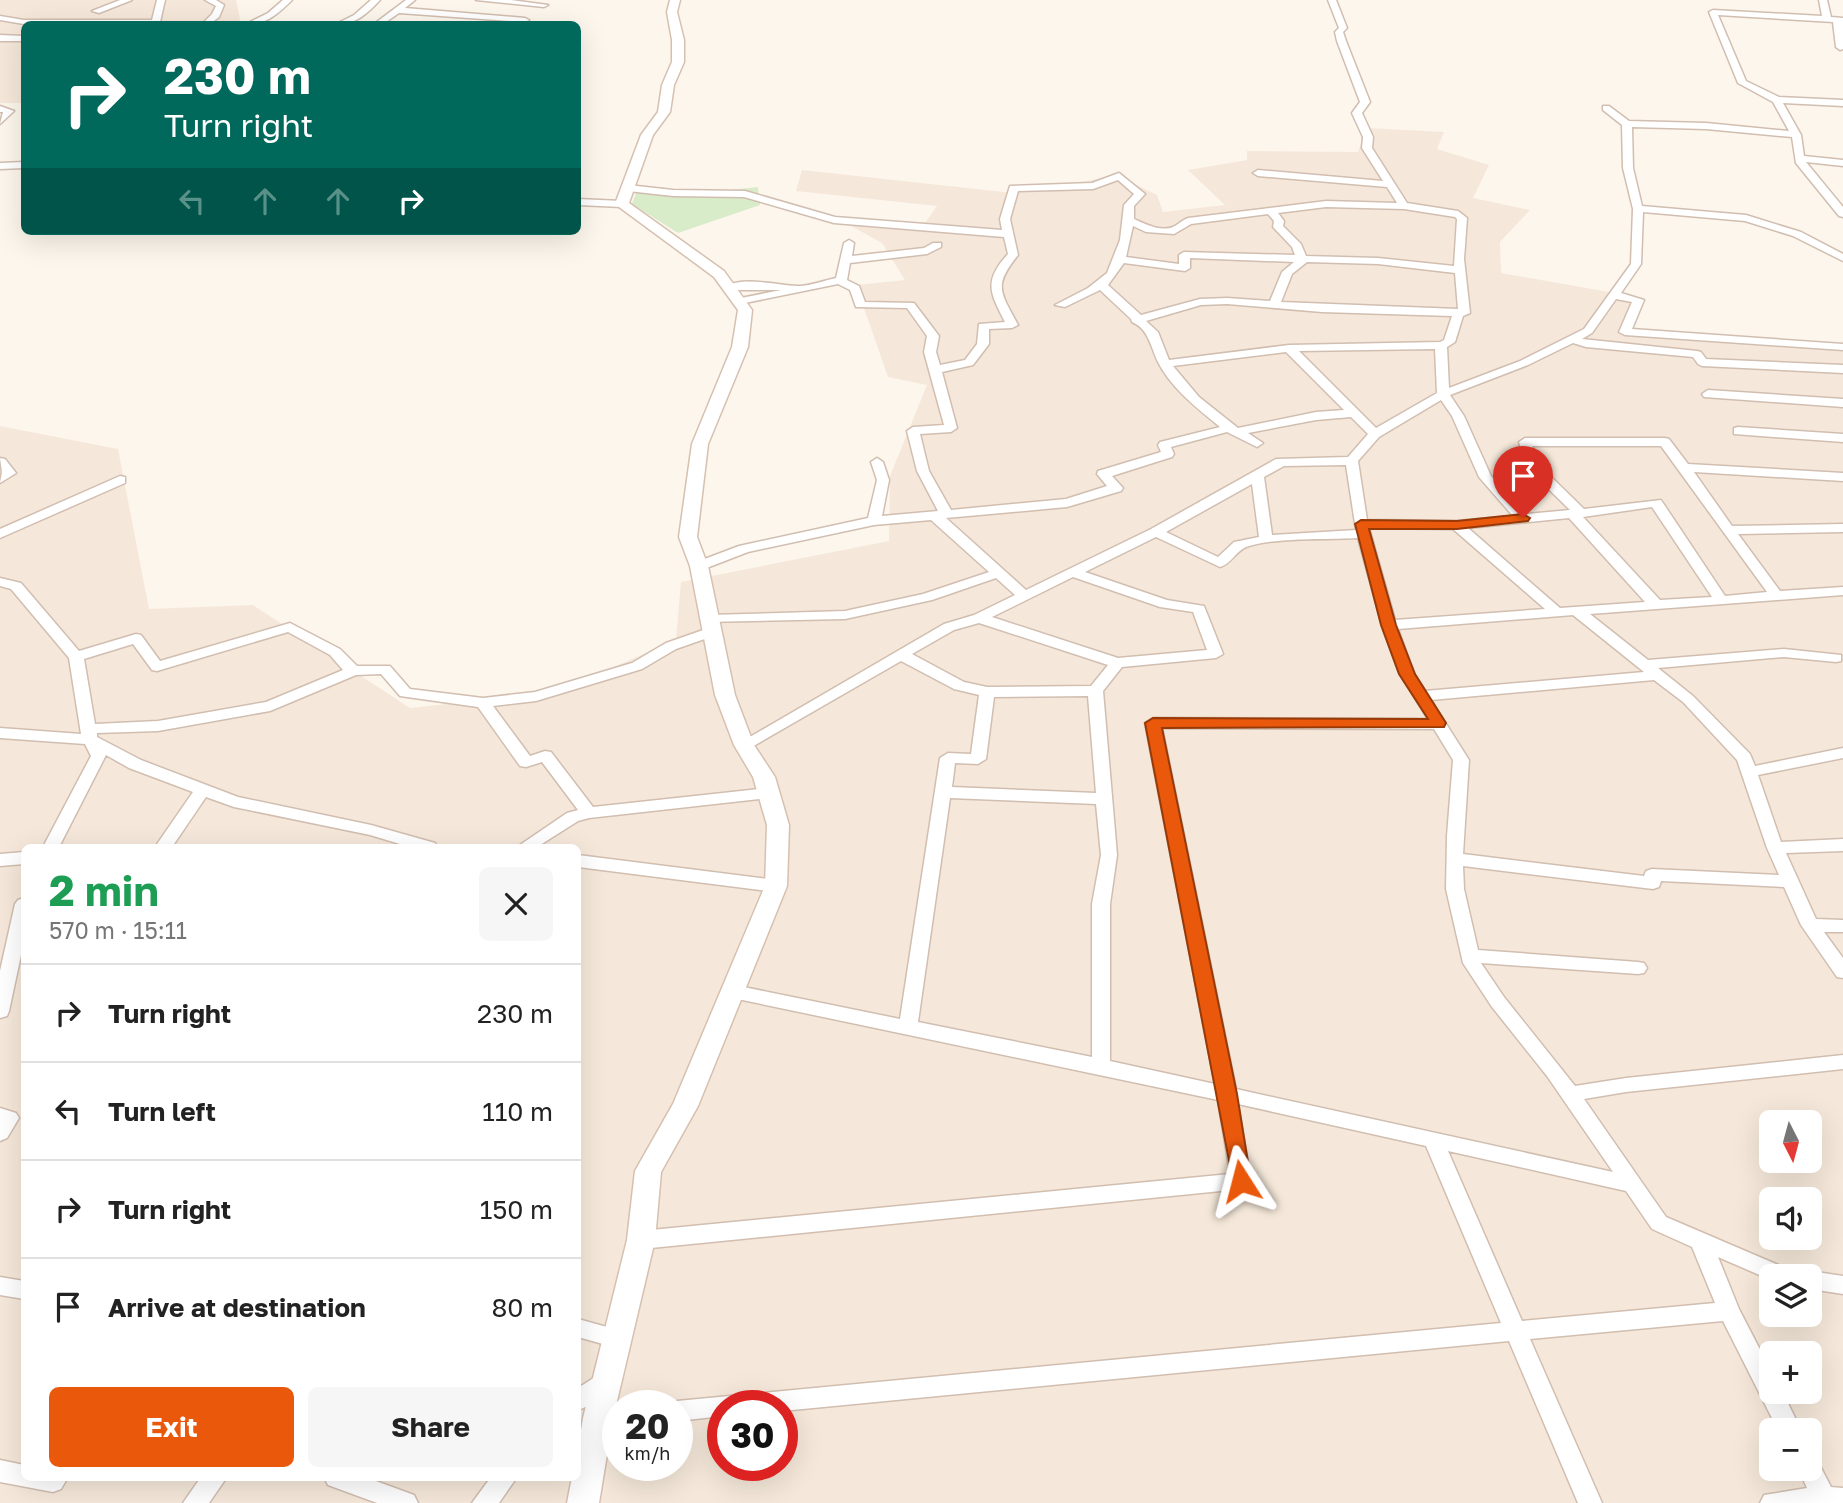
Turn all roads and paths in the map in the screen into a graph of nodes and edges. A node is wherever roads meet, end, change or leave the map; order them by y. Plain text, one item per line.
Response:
1 (128, 0) edge
2 (161, 0) edge
3 (209, 0) edge
4 (288, 0) edge
5 (376, 0) edge
6 (411, 0) edge
7 (480, 0) edge
8 (675, 0) edge
9 (1332, 0) edge
10 (1823, 0) edge
11 (544, 5) dead end
12 (96, 10) dead end
13 (398, 10) junction
14 (450, 14) junction
15 (0, 18) edge
16 (496, 18) junction
17 (15, 20) junction
18 (525, 20) dead end
19 (1836, 20) edge
20 (50, 21) edge
21 (158, 21) edge
22 (209, 21) edge
23 (257, 21) edge
24 (347, 21) edge
25 (382, 21) edge
26 (441, 21) edge
27 (492, 21) edge
28 (0, 27) edge
29 (0, 38) edge
30 (21, 39) edge
31 (1840, 47) dead end
32 (1777, 100) junction
33 (1843, 103) edge
34 (1606, 108) dead end
35 (8, 110) edge
36 (0, 121) edge
37 (1627, 124) junction
38 (1796, 134) junction
39 (1800, 158) junction
40 (1843, 163) edge
41 (19, 165) edge
42 (0, 166) edge
43 (1258, 173) dead end
44 (1389, 184) junction
45 (628, 188) junction
46 (581, 202) edge
47 (622, 204) junction
48 (1404, 206) junction
49 (1638, 209) junction
50 (1271, 211) junction
51 (1843, 214) edge
52 (1129, 220) junction
53 (1010, 234) junction
54 (849, 243) dead end
55 (937, 245) dead end
56 (1843, 258) edge
57 (845, 260) junction
58 (1122, 260) junction
59 (1302, 261) junction
60 (1460, 270) junction
61 (841, 280) junction
62 (1103, 286) junction
63 (793, 288) junction
64 (735, 294) junction
65 (1612, 295) junction
66 (1061, 305) dead end
67 (1274, 305) junction
68 (1458, 314) junction
69 (1136, 320) junction
70 (1572, 339) junction
71 (1441, 345) junction
72 (1289, 348) junction
73 (1843, 348) edge
74 (1165, 364) junction
75 (1843, 369) edge
76 (935, 370) junction
77 (1443, 394) junction
78 (1708, 394) dead end
79 (1843, 402) edge
80 (1352, 413) junction
81 (1233, 430) junction
82 (1738, 431) dead end
83 (1374, 434) junction
84 (1843, 439) edge
85 (1257, 443) dead end
86 (1352, 461) junction
87 (0, 462) edge
88 (877, 462) dead end
89 (1684, 468) junction
90 (1257, 476) junction
91 (1843, 477) edge
92 (0, 479) edge
93 (120, 480) dead end
94 (1577, 513) junction
95 (940, 514) junction
96 (1523, 518) junction
97 (874, 521) junction
98 (1457, 525) junction
99 (1843, 528) edge
100 (1363, 529) junction
101 (1728, 530) junction
102 (1156, 532) junction
103 (0, 534) edge
104 (1266, 538) junction
105 (699, 566) junction
106 (1071, 572) junction
107 (999, 573) junction
108 (0, 582) edge
109 (1843, 590) edge
110 (1023, 595) junction
111 (1777, 597) junction
112 (1722, 601) junction
113 (1657, 606) junction
114 (1578, 612) junction
115 (1557, 613) junction
116 (979, 618) junction
117 (710, 625) junction
118 (1389, 625) junction
119 (902, 655) junction
120 (76, 657) junction
121 (1836, 658) dead end
122 (1116, 663) junction
123 (1651, 670) junction
124 (353, 671) junction
125 (1095, 691) junction
126 (987, 692) junction
127 (1422, 696) junction
128 (483, 703) junction
129 (1438, 723) junction
130 (0, 733) edge
131 (89, 734) junction
132 (744, 745) junction
133 (1843, 753) edge
134 (1748, 772) junction
135 (203, 790) junction
136 (943, 792) junction
137 (769, 793) junction
138 (1104, 800) junction
139 (589, 813) junction
140 (53, 844) edge
141 (165, 844) edge
142 (416, 844) edge
143 (530, 844) edge
144 (1843, 845) edge
145 (1775, 848) junction
146 (21, 858) edge
147 (1455, 859) junction
148 (0, 860) edge
149 (581, 860) edge
150 (1790, 881) junction
151 (776, 886) junction
152 (21, 916) edge
153 (1810, 925) junction
154 (1843, 926) edge
155 (1471, 956) junction
156 (1638, 968) dead end
157 (1843, 972) edge
158 (5, 981) edge
159 (734, 992) junction
160 (0, 1011) edge
161 (908, 1026) junction
162 (1843, 1062) edge
163 (1101, 1066) junction
164 (1227, 1094) junction
165 (1571, 1094) junction
166 (0, 1116) edge
167 (0, 1133) edge
168 (1433, 1140) junction
169 (1634, 1185) junction
170 (640, 1240) junction
171 (1701, 1242) junction
172 (1759, 1266) edge
173 (1822, 1282) edge
174 (1843, 1285) edge
175 (0, 1286) edge
176 (21, 1290) edge
177 (1729, 1311) junction
178 (581, 1329) edge
179 (1515, 1331) junction
180 (617, 1339) junction
181 (608, 1378) junction
182 (608, 1390) edge
183 (581, 1398) edge
184 (798, 1399) edge
185 (1784, 1418) edge
186 (602, 1438) edge
187 (0, 1471) edge
188 (21, 1474) edge
189 (212, 1481) edge
190 (345, 1481) edge
191 (502, 1481) edge
192 (1819, 1481) edge
193 (1833, 1498) edge
194 (389, 1500) edge
195 (195, 1503) edge
196 (484, 1503) edge
197 (583, 1503) edge
198 (1590, 1503) edge
199 (1772, 1503) edge

1 - 12 street
2 - 21 street
3 - 22 street
4 - 23 street
5 - 24 street
6 - 13 street
7 - 11 street
8 - 45 street
9 - 44 street
10 - 19 street
13 - 14 street
13 - 25 street
14 - 16 street
14 - 26 street
15 - 17 street
16 - 18 street
16 - 27 street
17 - 20 street
17 - 28 street
19 - 31 street
19 - 32 street
29 - 30 street
32 - 33 street
32 - 38 street
34 - 37 street
35 - 36 street
37 - 38 street
37 - 49 street
38 - 39 street
39 - 40 street
39 - 51 street
41 - 42 street
43 - 44 street
44 - 48 street
45 - 47 street
45 - 53 street
46 - 47 street
47 - 64 street
48 - 50 street
48 - 60 street
49 - 56 street
49 - 65 street
50 - 52 street
50 - 59 street
52 - 53 street
52 - 58 street
53 - 76 street
54 - 57 street
55 - 57 street
57 - 61 street
58 - 59 street
58 - 62 street
59 - 60 street
59 - 67 street
60 - 68 street
61 - 63 street
61 - 76 street
62 - 66 street
62 - 69 street
63 - 64 street
63 - 64 street
64 - 105 street
65 - 70 street
65 - 73 street
67 - 68 street
67 - 69 street
68 - 71 street
69 - 74 street
70 - 75 street
70 - 77 street
71 - 72 street
71 - 77 street
72 - 74 street
72 - 80 street
74 - 81 street
76 - 95 street
77 - 83 street
77 - 96 street
78 - 79 street
80 - 81 street
80 - 83 street
81 - 85 street
81 - 95 street
82 - 84 street
83 - 86 street
86 - 90 street
86 - 100 street
87 - 92 street
88 - 97 street
89 - 91 street
89 - 94 street
89 - 101 street
90 - 102 street
90 - 104 street
93 - 103 street
94 - 96 street
94 - 112 street
94 - 113 street
95 - 97 street
95 - 107 street
96 - 98 street
97 - 105 street
98 - 100 street
98 - 115 street
99 - 101 street
100 - 104 street
100 - 118 street
101 - 111 street
102 - 104 street
102 - 106 street
105 - 117 street
106 - 110 street
106 - 122 street
107 - 110 street
107 - 117 street
108 - 120 street
109 - 111 street
110 - 116 street
111 - 112 street
112 - 113 street
113 - 114 street
114 - 115 street
114 - 123 street
115 - 118 street
116 - 119 street
116 - 122 street
117 - 128 street
117 - 132 street
118 - 127 street
119 - 126 street
119 - 132 street
120 - 124 street
120 - 131 street
121 - 123 street
122 - 125 street
123 - 127 street
123 - 134 street
124 - 128 street
124 - 131 street
125 - 126 street
125 - 138 street
126 - 136 street
127 - 129 street
128 - 139 street
129 - 147 street
129 - 164 street
130 - 131 street
131 - 135 street
131 - 140 street
132 - 137 street
133 - 134 street
134 - 145 street
135 - 141 street
135 - 142 street
136 - 138 street
136 - 161 street
137 - 139 street
137 - 151 street
138 - 163 street
139 - 143 street
144 - 145 street
145 - 150 street
146 - 148 street
147 - 150 street
147 - 155 street
149 - 151 street
150 - 153 street
151 - 159 street
152 - 158 street
153 - 154 street
153 - 157 street
155 - 156 street
155 - 165 street
158 - 160 street
159 - 161 street
159 - 170 street
161 - 163 street
162 - 165 street
163 - 164 street
164 - 168 street
164 - 170 street
165 - 169 street
166 - 167 street
168 - 169 street
168 - 179 street
169 - 171 street
170 - 180 street
171 - 172 street
171 - 177 street
173 - 174 street
175 - 176 street
177 - 179 street
177 - 185 street
178 - 180 street
179 - 184 street
179 - 198 street
180 - 181 street
181 - 182 street
181 - 183 street
186 - 197 street
187 - 188 street
189 - 195 street
190 - 194 street
191 - 196 street
192 - 193 street
193 - 199 street

